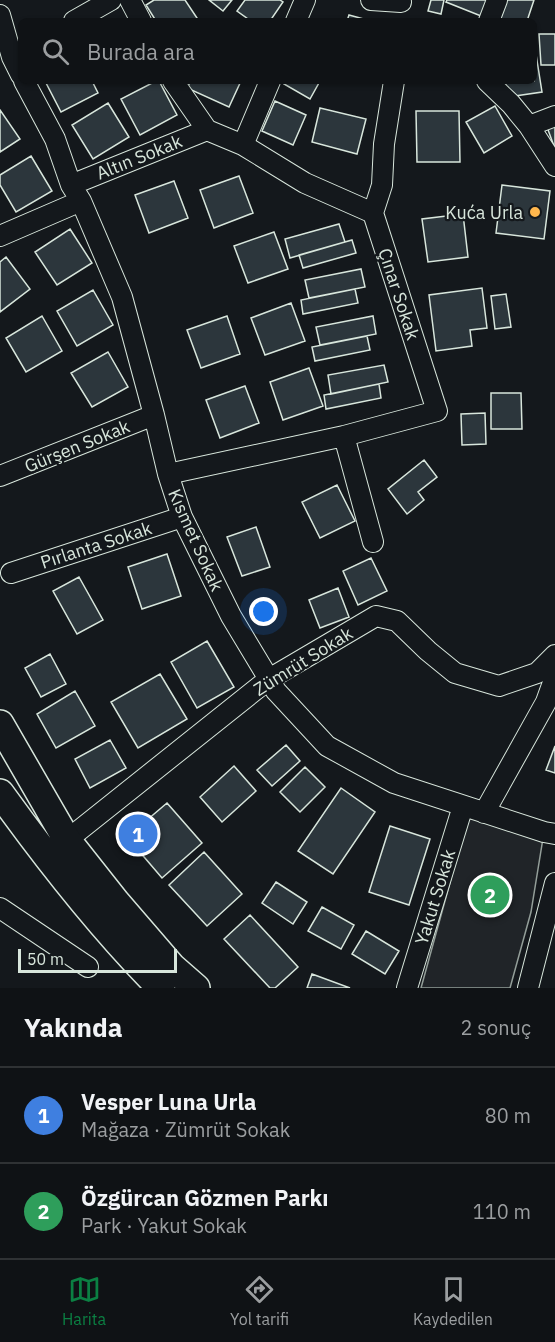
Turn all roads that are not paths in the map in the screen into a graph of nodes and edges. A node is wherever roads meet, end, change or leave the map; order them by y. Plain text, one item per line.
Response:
1 (111, 0) edge
2 (130, 0) edge
3 (304, 0) edge
4 (371, 0) edge
5 (497, 0) edge
6 (400, 8) edge
7 (0, 15) edge
8 (79, 18) edge
9 (139, 18) edge
10 (297, 18) edge
11 (490, 18) edge
12 (11, 58) edge
13 (26, 84) edge
14 (175, 84) edge
15 (269, 84) edge
16 (394, 84) edge
17 (490, 84) edge
18 (555, 116) edge
19 (529, 126) junction
20 (207, 130) junction
21 (243, 146) junction
22 (555, 166) edge
23 (76, 193) junction
24 (373, 213) junction
25 (0, 236) edge
26 (154, 415) junction
27 (344, 436) junction
28 (168, 474) junction
29 (0, 476) edge
30 (182, 517) junction
31 (373, 542) dead end
32 (10, 573) dead end
33 (555, 655) edge
34 (555, 677) edge
35 (269, 679) junction
36 (2, 731) edge
37 (0, 793) edge
38 (462, 806) junction
39 (484, 813) junction
40 (555, 834) edge
41 (67, 840) junction
42 (555, 883) edge
43 (0, 908) edge
44 (88, 967) dead end
45 (161, 988) edge
46 (196, 988) edge
47 (407, 988) edge
48 (528, 988) edge

1 - 8 street
2 - 9 street
3 - 10 street
4 - 6 street
5 - 11 street
7 - 12 street
13 - 23 street, Kısmet Sokak
14 - 20 street
15 - 21 street
16 - 24 street
17 - 19 street
18 - 19 street
19 - 22 street
20 - 21 street
20 - 23 street, Altın Sokak
21 - 24 street
23 - 25 street, Altın Sokak
23 - 26 street, Kısmet Sokak
24 - 27 street, Çınar Sokak
26 - 28 street, Kısmet Sokak
26 - 29 street, Gürşen Sokak
27 - 28 street
27 - 31 street
28 - 30 street, Kısmet Sokak
30 - 32 street, Pırlanta Sokak
30 - 35 street, Kısmet Sokak
33 - 35 street, Zümrüt Sokak
34 - 39 street
35 - 38 street, Kısmet Sokak
35 - 41 street, Zümrüt Sokak
36 - 41 main road
37 - 45 main road
38 - 39 street, Kısmet Sokak
38 - 47 street, Yakut Sokak
39 - 40 street, Kısmet Sokak
41 - 46 main road
42 - 48 street
43 - 44 street

